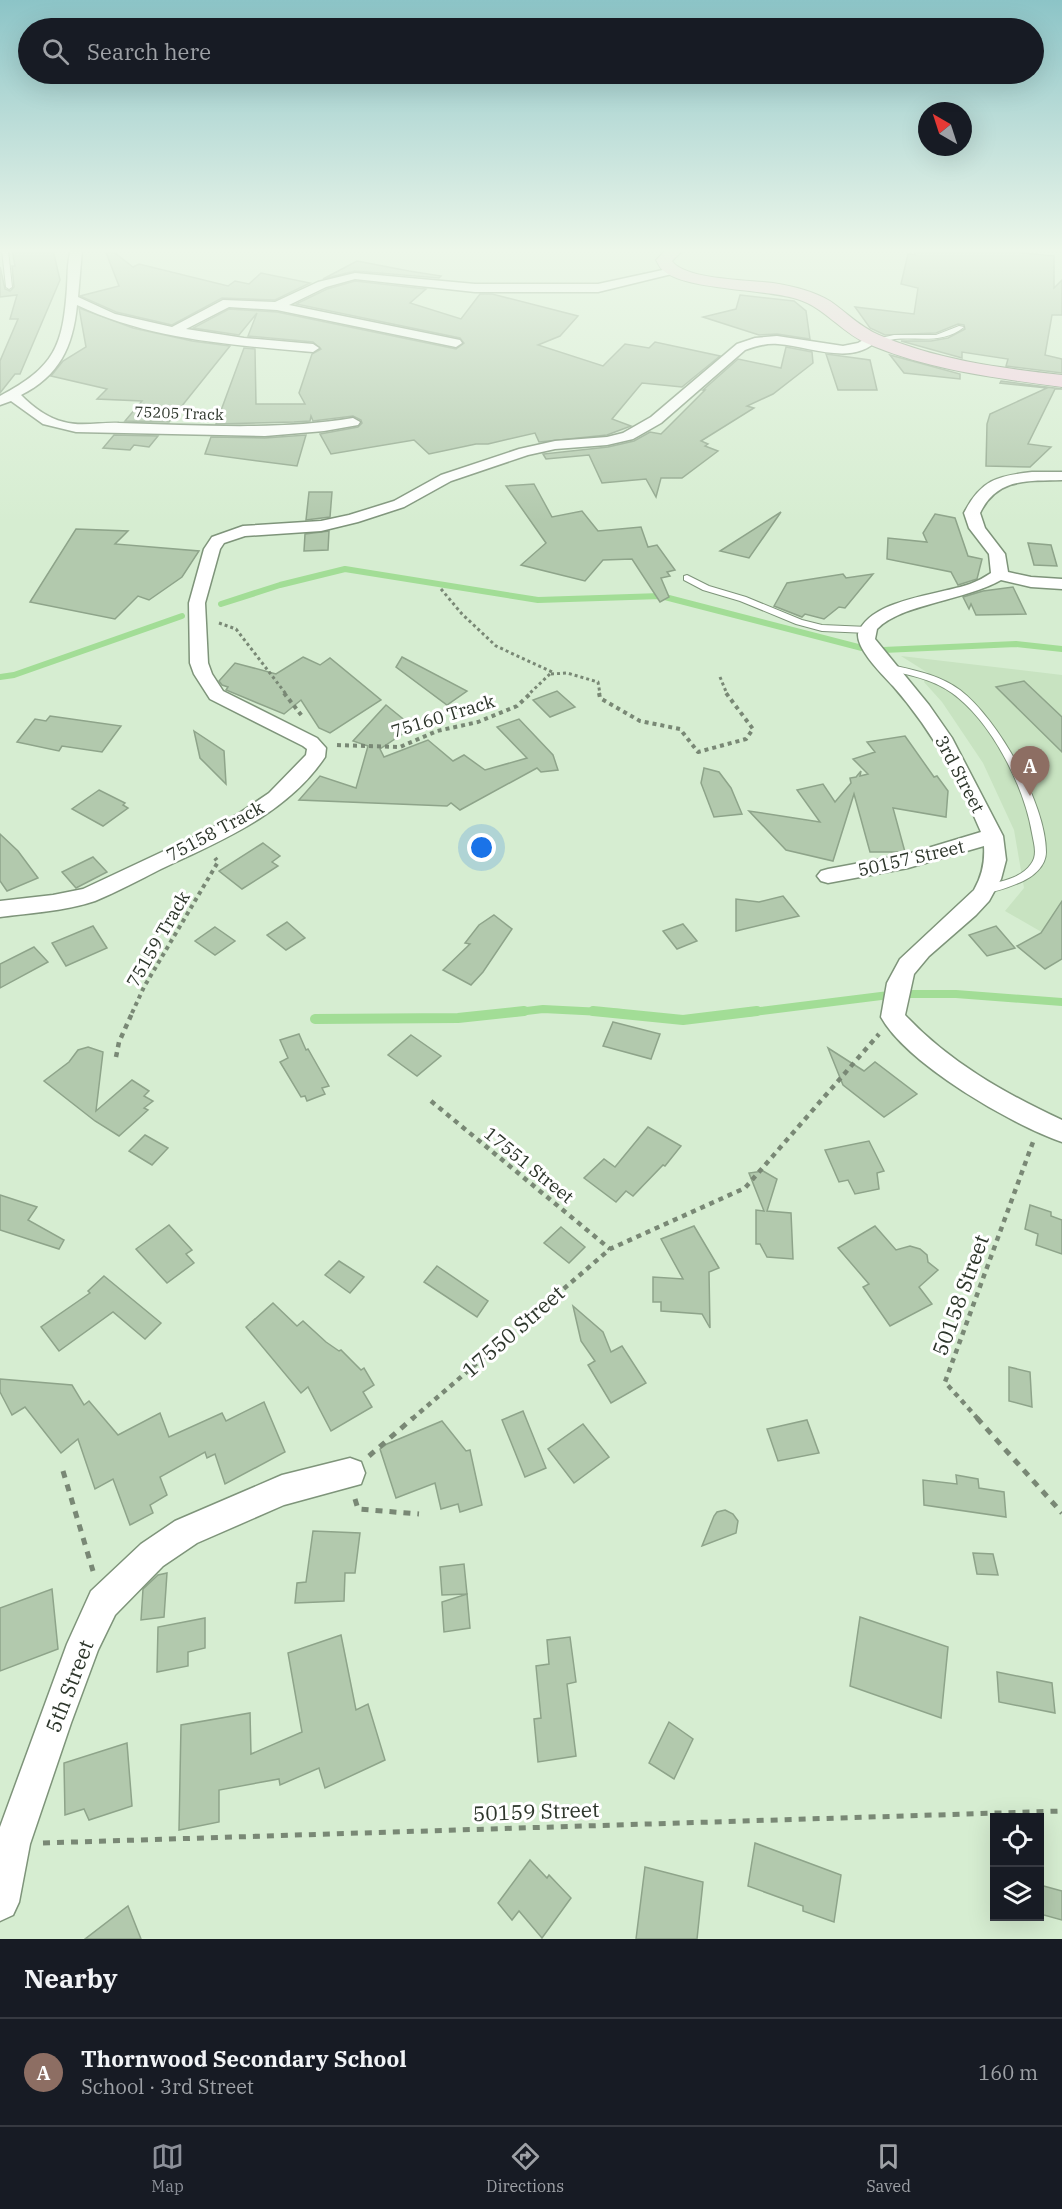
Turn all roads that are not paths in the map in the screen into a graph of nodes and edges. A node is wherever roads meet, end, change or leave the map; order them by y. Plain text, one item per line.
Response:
1 (66, 340) edge
2 (234, 340) edge
3 (444, 340) edge
4 (768, 340) edge
5 (780, 340) edge
6 (870, 340) edge
7 (878, 340) edge
8 (456, 343) dead end
9 (313, 348) dead end
10 (1062, 381) edge
11 (6, 398) edge
12 (353, 422) dead end
13 (1062, 476) edge
14 (999, 575) junction
15 (687, 578) dead end
16 (1062, 584) edge
17 (868, 630) junction
18 (887, 667) junction
19 (993, 836) junction
20 (828, 876) dead end
21 (986, 889) junction
22 (0, 909) edge
23 (1062, 1132) edge
24 (350, 1473) road end
25 (0, 1902) edge

1 - 11 street
2 - 9 street
3 - 8 street
4 - 22 street, 75158 Track
5 - 6 street, 75158 Track
7 - 10 street
11 - 12 street, 75205 Track
13 - 14 street
14 - 16 street
14 - 17 street
15 - 17 lane
17 - 18 street, 3rd Street
18 - 19 street, 3rd Street
18 - 21 lane
19 - 20 street, 50157 Street
19 - 21 street, 3rd Street
21 - 23 street, 3rd Street
24 - 25 street, 5th Street

